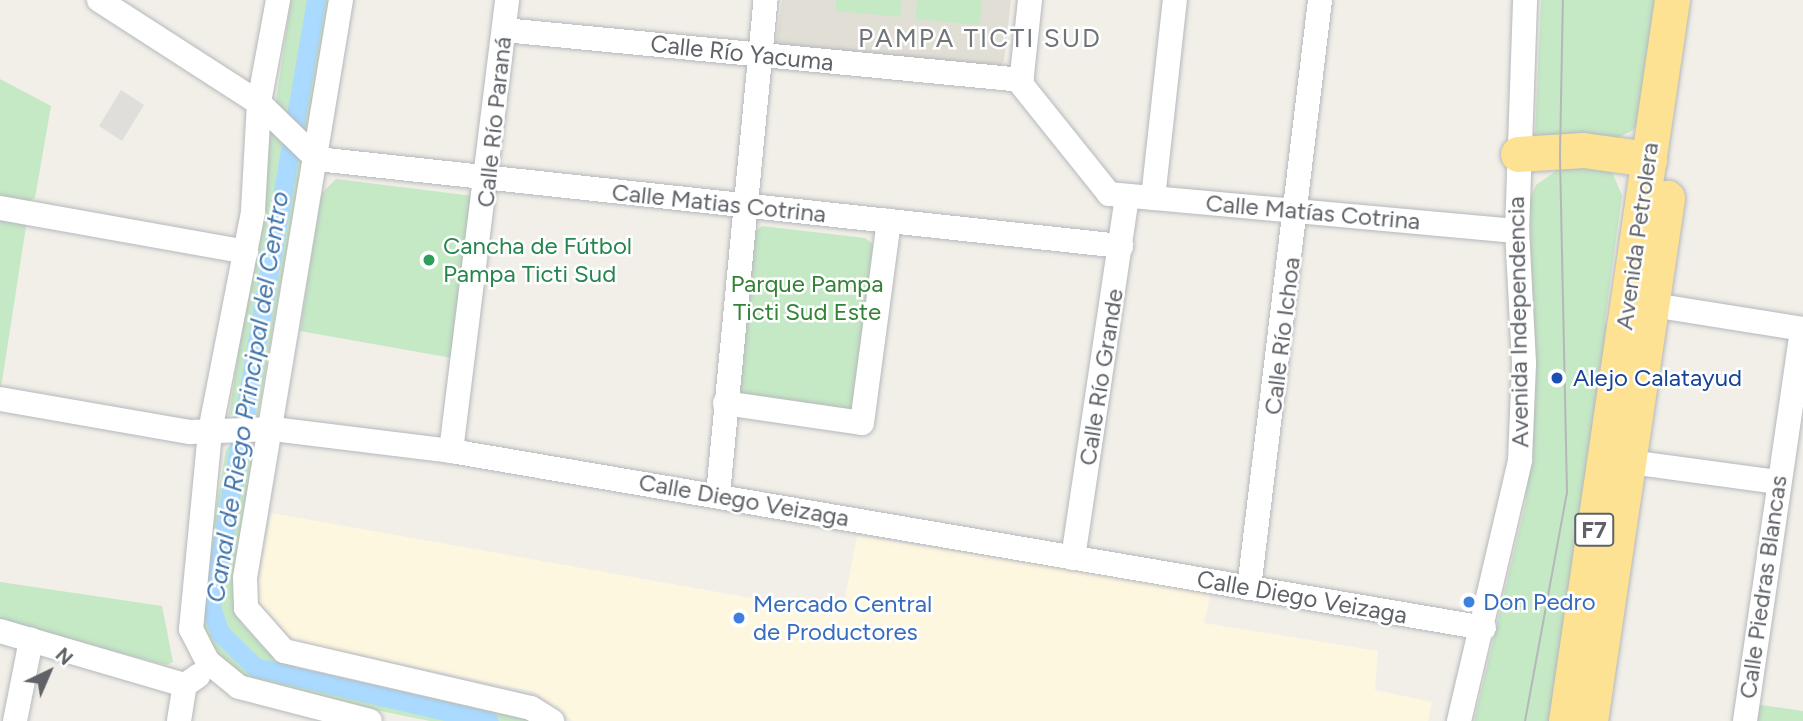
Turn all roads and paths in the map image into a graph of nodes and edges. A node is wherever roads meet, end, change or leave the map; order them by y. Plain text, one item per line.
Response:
1 (99, 0) edge
2 (278, 0) edge
3 (341, 0) edge
4 (507, 0) edge
5 (766, 0) edge
6 (1030, 0) edge
7 (1175, 0) edge
8 (1320, 0) edge
9 (1525, 0) edge
10 (1672, 0) edge
11 (1695, 0) edge
12 (504, 30) junction
13 (761, 55) junction
14 (1022, 80) junction
15 (267, 111) junction
16 (311, 153) junction
17 (1518, 155) junction
18 (1648, 159) junction
19 (489, 178) junction
20 (1118, 195) junction
21 (1153, 198) junction
22 (747, 206) junction
23 (0, 208) edge
24 (1296, 210) junction
25 (889, 221) junction
26 (1517, 231) junction
27 (1121, 246) junction
28 (246, 253) junction
29 (1653, 305) junction
30 (1802, 329) edge
31 (0, 399) edge
32 (725, 403) junction
33 (265, 430) junction
34 (218, 432) junction
35 (451, 451) junction
36 (1630, 461) junction
37 (1777, 482) junction
38 (718, 494) junction
39 (1073, 558) junction
40 (1249, 588) junction
41 (1484, 628) junction
42 (0, 631) edge
43 (31, 640) junction
44 (213, 666) junction
45 (185, 685) junction
46 (15, 721) edge
47 (179, 721) edge
48 (370, 721) edge
49 (552, 721) edge
50 (1459, 721) edge
51 (1566, 721) edge
52 (1590, 721) edge
53 (1745, 721) edge

1 - 15 street
2 - 15 street
3 - 16 street
4 - 12 street, Calle Río Paraná
5 - 13 street
6 - 14 street
7 - 21 street
8 - 24 street, Calle Río Ichoa
9 - 17 street, Avenida Independencia
10 - 18 highway, Avenida Petrolera / F7
11 - 29 highway, Avenida Petrolera / F7
12 - 13 street, Calle Río Yacuma
12 - 19 street, Calle Río Paraná
13 - 14 street, Calle Río Yacuma
13 - 22 street
14 - 20 street
15 - 16 street
15 - 28 street
16 - 19 street, Calle Matias Cotrina
16 - 33 street
17 - 18 highway
17 - 26 street, Avenida Independencia
18 - 51 highway, Avenida Petrolera / F7
19 - 22 street, Calle Matias Cotrina
19 - 35 street, Calle Río Paraná
20 - 21 street, Calle Matías Cotrina
20 - 27 street, Calle Río Grande
21 - 24 street, Calle Matías Cotrina
22 - 25 street, Calle Matias Cotrina
22 - 32 street
23 - 28 street
24 - 26 street, Calle Matías Cotrina
24 - 40 street, Calle Río Ichoa
25 - 27 street, Calle Matias Cotrina
25 - 32 street
26 - 41 street, Avenida Independencia
27 - 39 street, Calle Río Grande
28 - 34 street
29 - 30 street
29 - 36 highway, Avenida Petrolera / F7
30 - 37 street, Calle Piedras Blancas
31 - 34 street, Calle Diego Veizaga
32 - 38 street
33 - 34 street, Calle Diego Veizaga
33 - 35 street, Calle Diego Veizaga
33 - 49 street
34 - 44 street
35 - 38 street, Calle Diego Veizaga
36 - 37 street
36 - 52 highway, Avenida Petrolera / F7
37 - 53 street, Calle Piedras Blancas
38 - 39 street, Calle Diego Veizaga
39 - 40 street, Calle Diego Veizaga
40 - 41 street, Calle Diego Veizaga
41 - 50 street, Avenida Independencia
42 - 43 street
43 - 45 street
43 - 46 street
44 - 45 street
44 - 48 street
45 - 47 street

